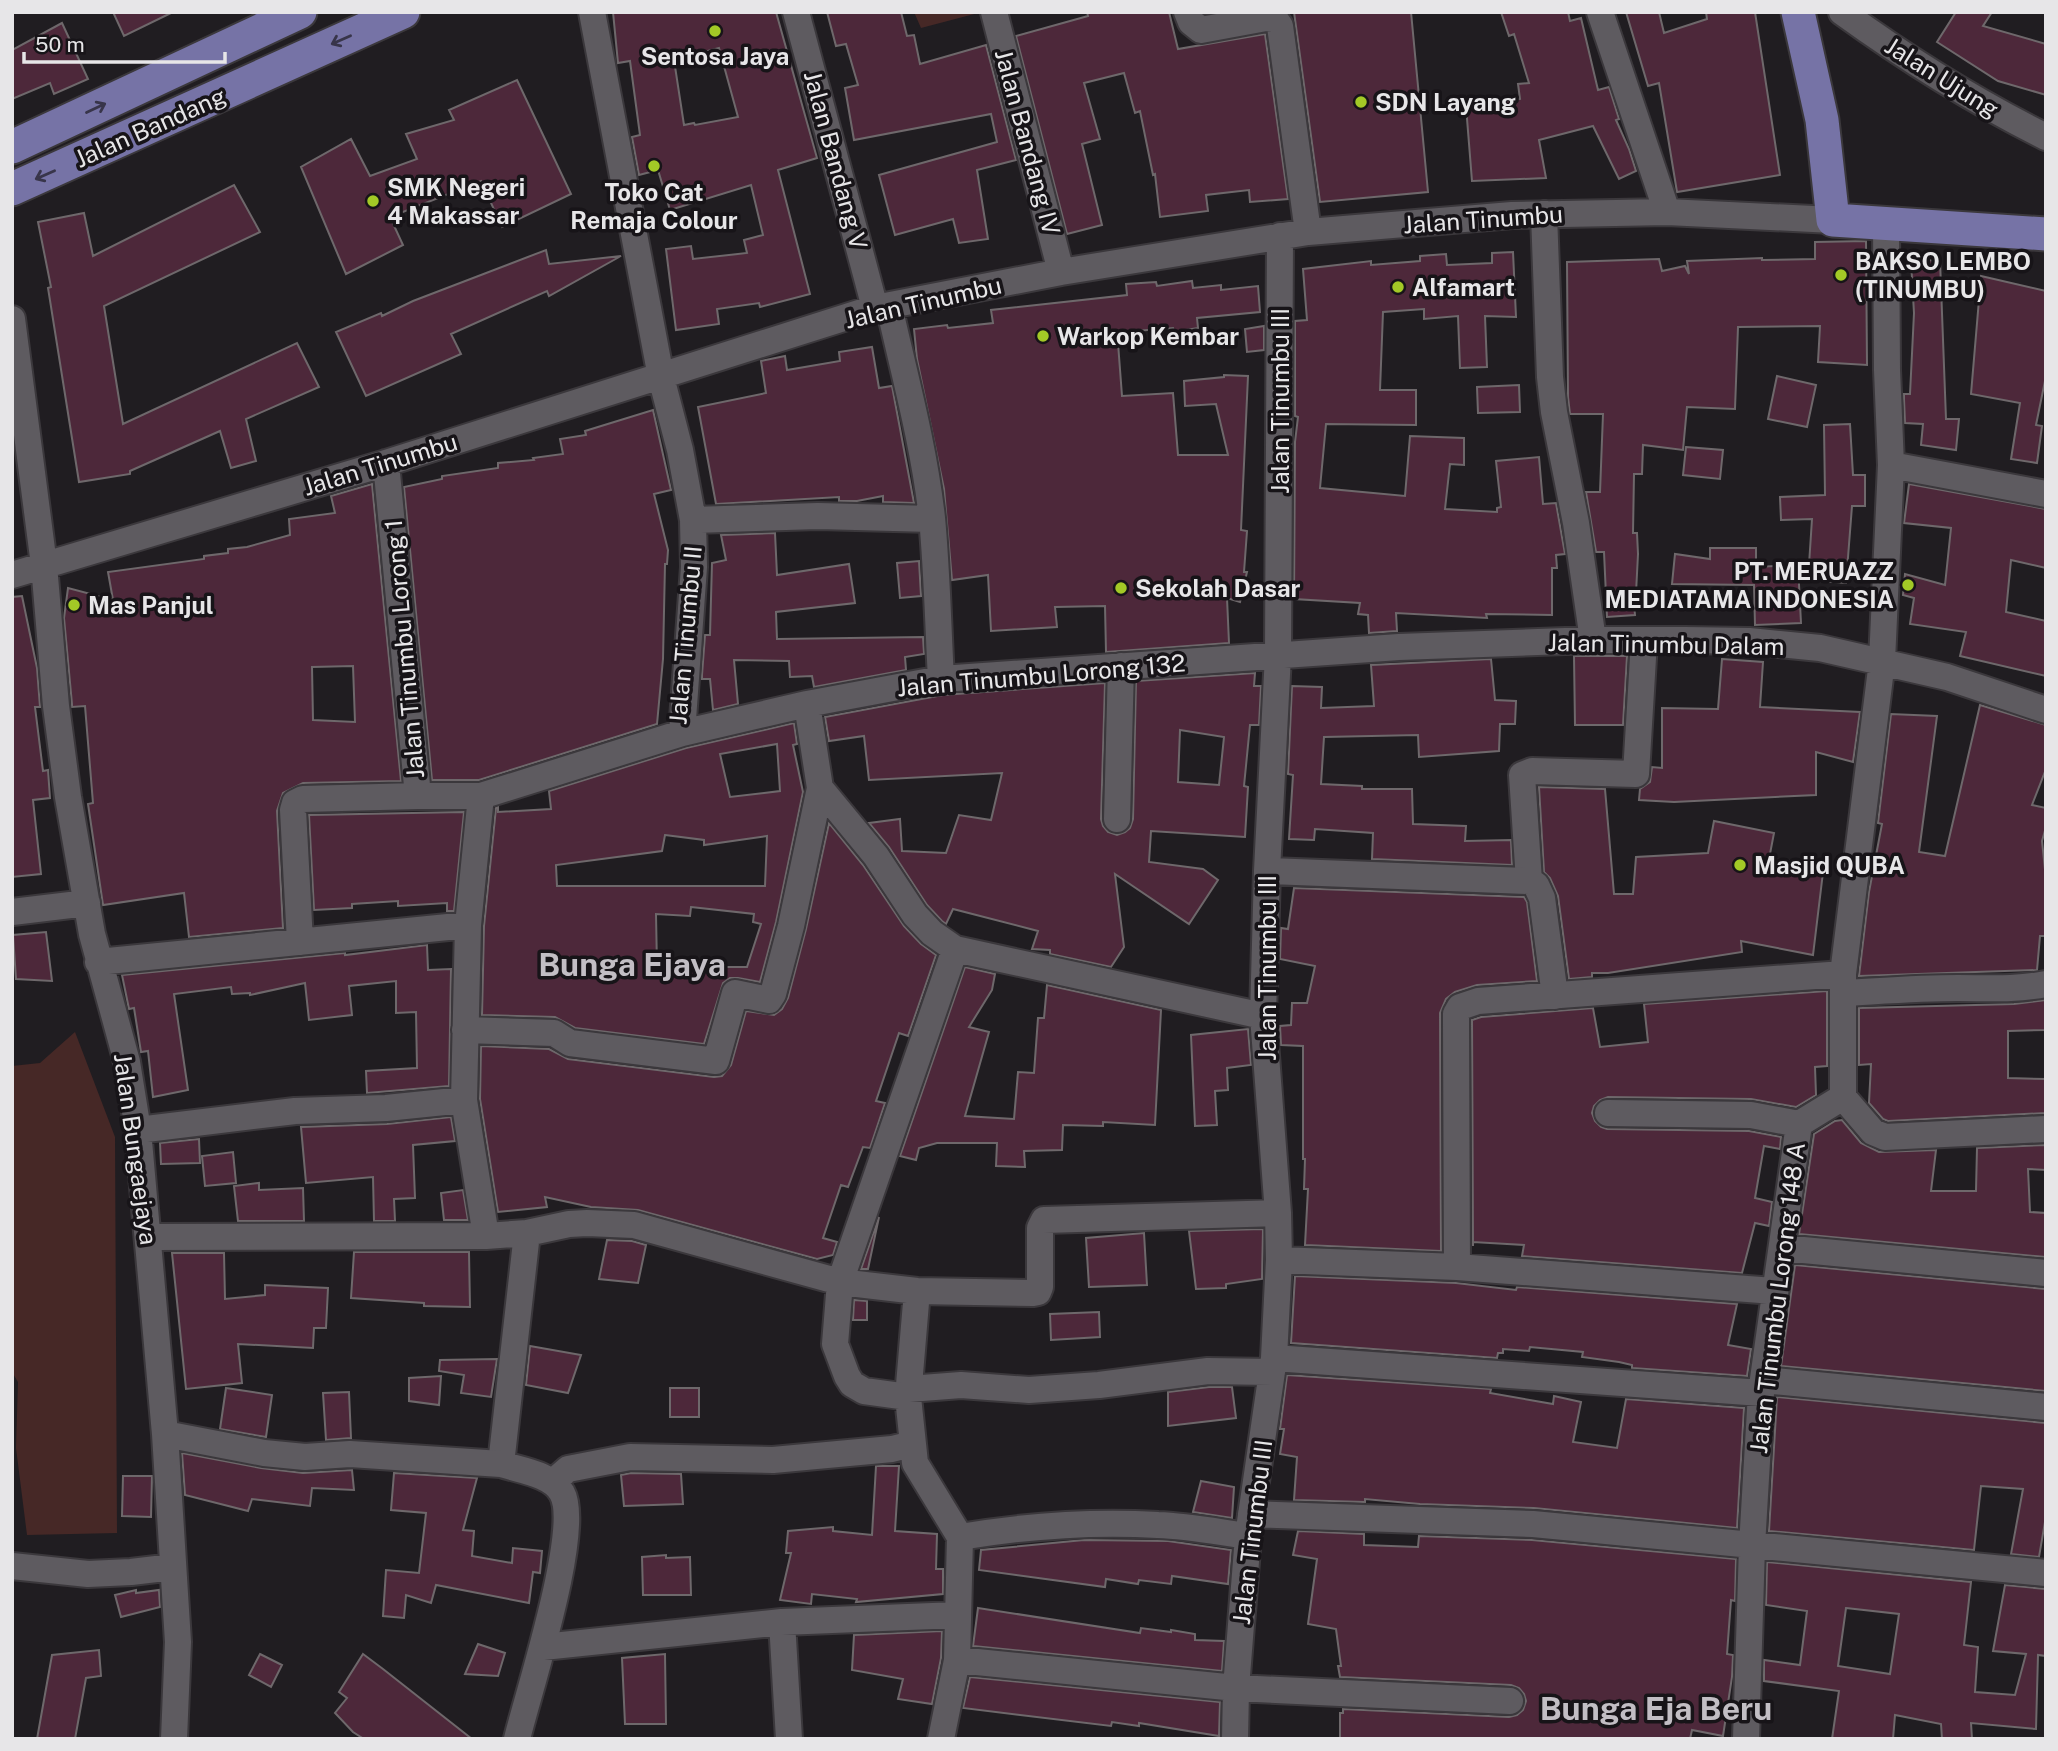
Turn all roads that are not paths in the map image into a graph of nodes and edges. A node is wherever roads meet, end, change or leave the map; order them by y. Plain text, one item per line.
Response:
1 (300, 12) edge
2 (403, 12) edge
3 (592, 12) edge
4 (796, 12) edge
5 (994, 12) edge
6 (1187, 12) edge
7 (1600, 12) edge
8 (1798, 12) edge
9 (1842, 12) edge
10 (2046, 136) edge
11 (12, 147) edge
12 (12, 190) edge
13 (1667, 212) junction
14 (1544, 214) junction
15 (1833, 220) junction
16 (1886, 223) junction
17 (1308, 232) junction
18 (2046, 234) edge
19 (1280, 236) junction
20 (1061, 272) junction
21 (882, 307) junction
22 (12, 319) edge
23 (661, 377) junction
24 (386, 463) junction
25 (1891, 464) junction
26 (2046, 494) edge
27 (932, 519) junction
28 (693, 520) junction
29 (44, 565) junction
30 (12, 575) edge
31 (1593, 640) junction
32 (1644, 641) junction
33 (1278, 655) junction
34 (1882, 661) junction
35 (1121, 666) junction
36 (941, 679) junction
37 (807, 704) junction
38 (2046, 710) edge
39 (682, 733) junction
40 (820, 788) junction
41 (418, 796) junction
42 (481, 796) junction
43 (1117, 819) dead end
44 (1267, 871) junction
45 (1529, 881) junction
46 (87, 904) junction
47 (12, 912) edge
48 (468, 925) junction
49 (300, 942) junction
50 (954, 949) junction
51 (99, 962) junction
52 (1843, 984) junction
53 (2046, 984) edge
54 (1555, 996) junction
55 (1262, 1016) junction
56 (465, 1031) junction
57 (1843, 1097) junction
58 (464, 1100) junction
59 (1608, 1113) dead end
60 (1799, 1124) junction
61 (2046, 1129) edge
62 (138, 1130) junction
63 (1278, 1213) junction
64 (527, 1233) junction
65 (486, 1236) junction
66 (149, 1237) junction
67 (1782, 1248) junction
68 (1279, 1260) junction
69 (1457, 1267) junction
70 (2046, 1273) edge
71 (839, 1282) junction
72 (917, 1291) junction
73 (1774, 1291) junction
74 (1273, 1365) junction
75 (1762, 1386) junction
76 (909, 1393) junction
77 (2046, 1407) edge
78 (165, 1434) junction
79 (912, 1444) junction
80 (501, 1464) junction
81 (553, 1482) junction
82 (1250, 1525) junction
83 (960, 1537) junction
84 (1752, 1546) junction
85 (12, 1566) edge
86 (173, 1567) junction
87 (2046, 1573) edge
88 (958, 1615) junction
89 (782, 1622) junction
90 (543, 1647) junction
91 (957, 1660) junction
92 (1236, 1688) junction
93 (1510, 1701) dead end
94 (174, 1739) edge
95 (517, 1739) edge
96 (789, 1739) edge
97 (941, 1739) edge
98 (1236, 1739) edge
99 (1746, 1739) edge

11 -> 1 main road, Jalan Bandang
2 -> 12 main road, Jalan Bandang
3 - 23 street, Jalan Tinumbu II
4 - 21 street, Jalan Bandang V
5 - 20 street, Jalan Bandang IV
6 - 17 street
7 - 13 street
8 - 15 main road
9 - 10 street, Jalan Ujung
13 - 14 street, Jalan Tinumbu
13 - 15 street, Jalan Tinumbu
14 - 17 street, Jalan Tinumbu
14 - 31 street
15 - 16 main road
16 - 18 main road
16 - 25 street
17 - 19 street, Jalan Tinumbu
19 - 20 street, Jalan Tinumbu
19 - 33 street, Jalan Tinumbu III
20 - 21 street, Jalan Tinumbu
21 - 23 street, Jalan Tinumbu
21 - 27 street, Jalan Bandang V
22 - 29 street, Jalan Bungaejaya
23 - 24 street, Jalan Tinumbu
23 - 28 street, Jalan Tinumbu II
24 - 29 street, Jalan Tinumbu
24 - 41 street, Jalan Tinumbu Lorong 1
25 - 26 street
25 - 34 street
27 - 28 street
27 - 36 street, Jalan Bandang V
28 - 39 street, Jalan Tinumbu II
29 - 30 street, Jalan Tinumbu
29 - 46 street, Jalan Bungaejaya
31 - 32 street, Jalan Tinumbu Dalam
31 - 33 street, Jalan Tinumbu Dalam
32 - 34 street, Jalan Tinumbu Dalam
32 - 45 street
33 - 35 street, Jalan Tinumbu Lorong 132
33 - 44 street, Jalan Tinumbu III
34 - 38 street, Jalan Tinumbu Dalam
34 - 52 street
35 - 36 street, Jalan Tinumbu Lorong 132
35 - 43 street
36 - 37 street, Jalan Tinumbu Lorong 132
37 - 39 street, Jalan Tinumbu Lorong 132
37 - 40 street
39 - 42 street, Jalan Tinumbu II
40 - 50 street
40 - 56 street
41 - 42 street, Jalan Tinumbu Lorong 1
41 - 49 street
42 - 48 street
44 - 45 street
44 - 55 street, Jalan Tinumbu III
45 - 54 street
46 - 47 street
46 - 51 street, Jalan Bungaejaya
48 - 49 street
48 - 56 street
49 - 51 street
50 - 55 street
50 - 71 street
51 - 62 street, Jalan Bungaejaya
52 - 53 street
52 - 54 street
52 - 57 street
54 - 69 street
55 - 63 street, Jalan Tinumbu III
56 - 58 street
57 - 60 street, Jalan Tinumbu Lorong 148 A
57 - 61 street
58 - 62 street
58 - 65 street
59 - 60 street
60 - 67 street, Jalan Tinumbu Lorong 148 A
62 - 66 street, Jalan Bungaejaya
63 - 68 street, Jalan Tinumbu III
63 - 72 street
64 - 65 street
64 - 71 street
64 - 80 street
65 - 66 street
66 - 78 street, Jalan Bungaejaya
67 - 70 street
67 - 73 street, Jalan Tinumbu Lorong 148 A
68 - 69 street
68 - 74 street, Jalan Tinumbu III
69 - 73 street
71 - 72 street
71 - 76 street
72 - 76 street
73 - 75 street, Jalan Tinumbu Lorong 148 A
74 - 75 street
74 - 76 street
74 - 82 street, Jalan Tinumbu III
75 - 77 street
75 - 84 street, Jalan Tinumbu Lorong 148 A
76 - 79 street
78 - 80 street
78 - 86 street, Jalan Bungaejaya
79 - 81 street
79 - 83 street
80 - 81 street
81 - 90 street
82 - 83 street
82 - 84 street
82 - 92 street, Jalan Tinumbu III
83 - 88 street
84 - 87 street
84 - 99 street, Jalan Tinumbu Lorong 148 A
85 - 86 street
86 - 94 street, Jalan Bungaejaya
88 - 89 street
88 - 91 street
89 - 90 street
89 - 96 street
90 - 95 street
91 - 92 street
91 - 97 street
92 - 93 street
92 - 98 street, Jalan Tinumbu III

